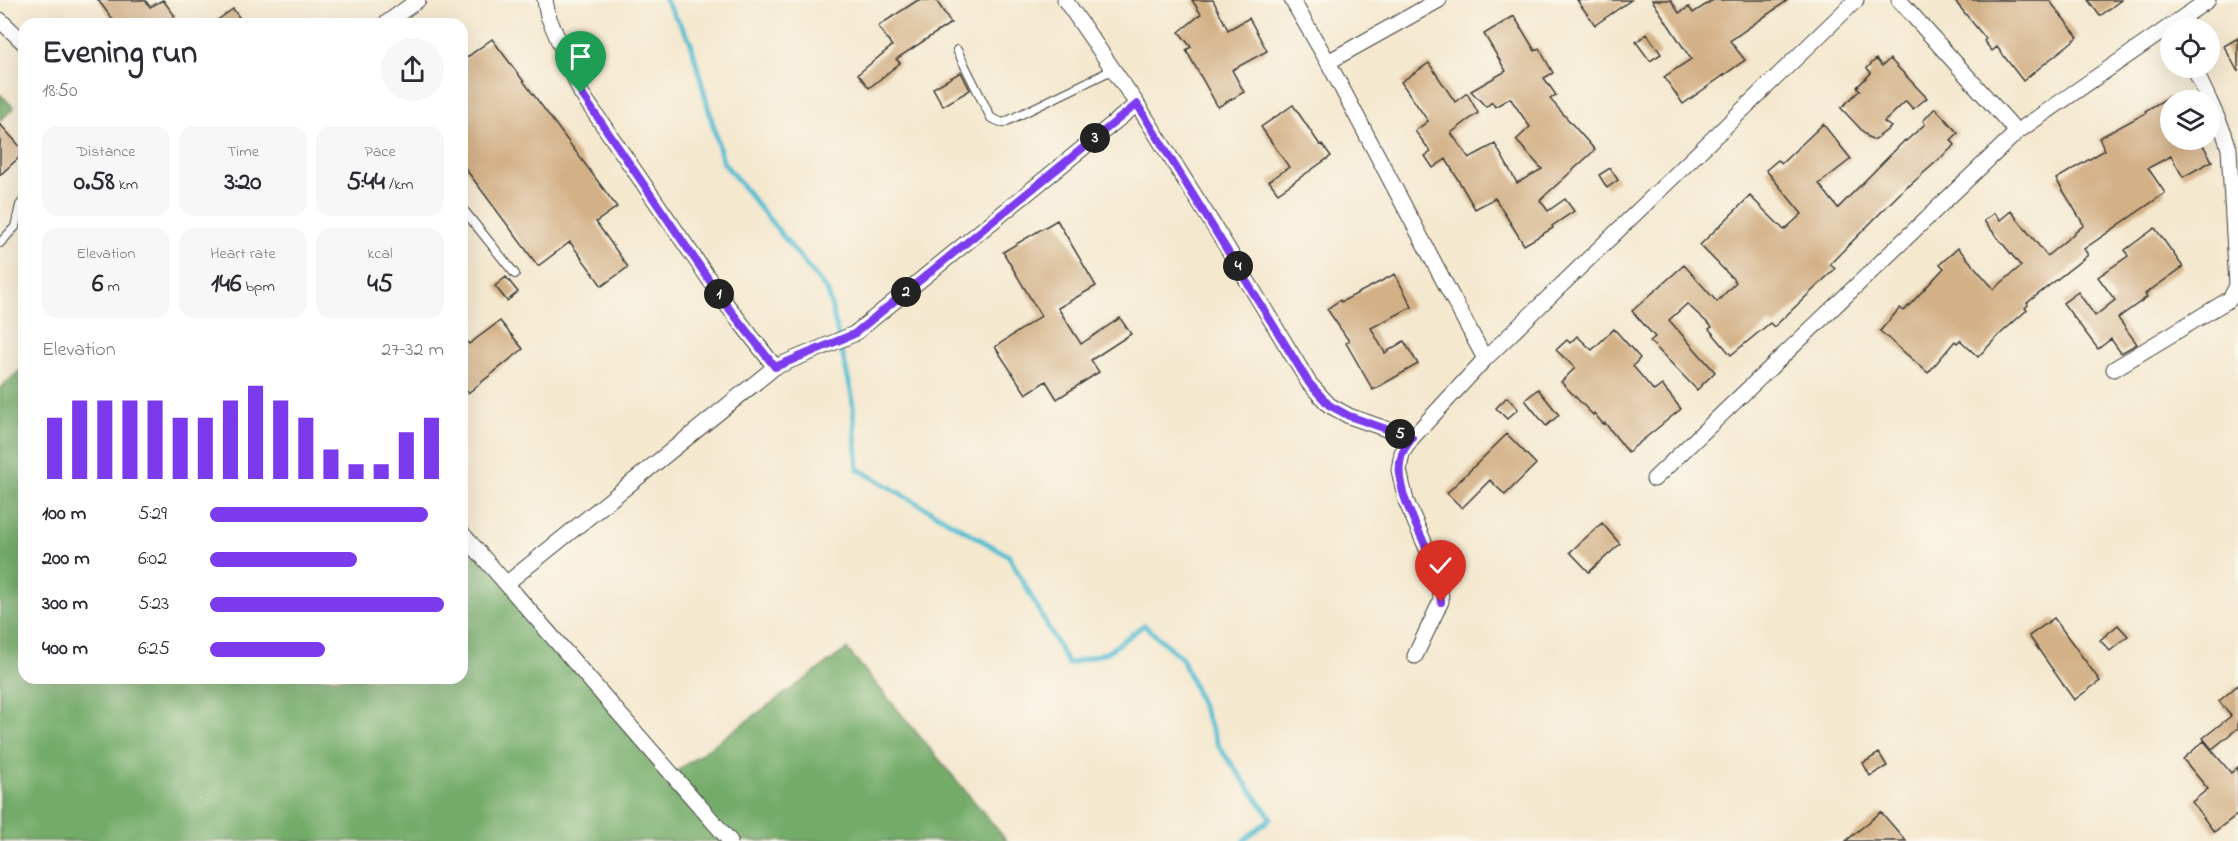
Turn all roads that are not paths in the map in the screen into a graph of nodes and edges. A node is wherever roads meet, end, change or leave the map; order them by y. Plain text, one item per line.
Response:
1 (418, 0) edge
2 (545, 0) edge
3 (1065, 0) edge
4 (1292, 0) edge
5 (1439, 0) edge
6 (1856, 0) edge
7 (1899, 0) edge
8 (2208, 0) edge
9 (393, 18) edge
10 (2185, 18) edge
11 (0, 20) edge
12 (2160, 36) edge
13 (18, 37) edge
14 (957, 50) dead end
15 (1328, 62) junction
16 (1112, 70) junction
17 (1137, 104) junction
18 (2220, 124) edge
19 (2017, 132) junction
20 (468, 215) edge
21 (18, 218) edge
22 (0, 243) edge
23 (515, 274) dead end
24 (1485, 359) junction
25 (775, 367) junction
26 (2114, 369) dead end
27 (1412, 438) junction
28 (1654, 478) dead end
29 (468, 540) edge
30 (507, 584) junction
31 (1415, 656) dead end
32 (730, 841) edge

1 - 9 street
2 - 25 street
3 - 16 street
4 - 15 street
5 - 15 street
6 - 24 street
7 - 19 street
8 - 10 street
11 - 13 street
12 - 19 street
14 - 16 lane
15 - 24 street
16 - 17 street
17 - 25 street
17 - 27 street
18 - 26 street
19 - 28 street
20 - 23 lane
21 - 22 lane
24 - 27 street
25 - 30 street
27 - 31 street
29 - 30 street
30 - 32 street

